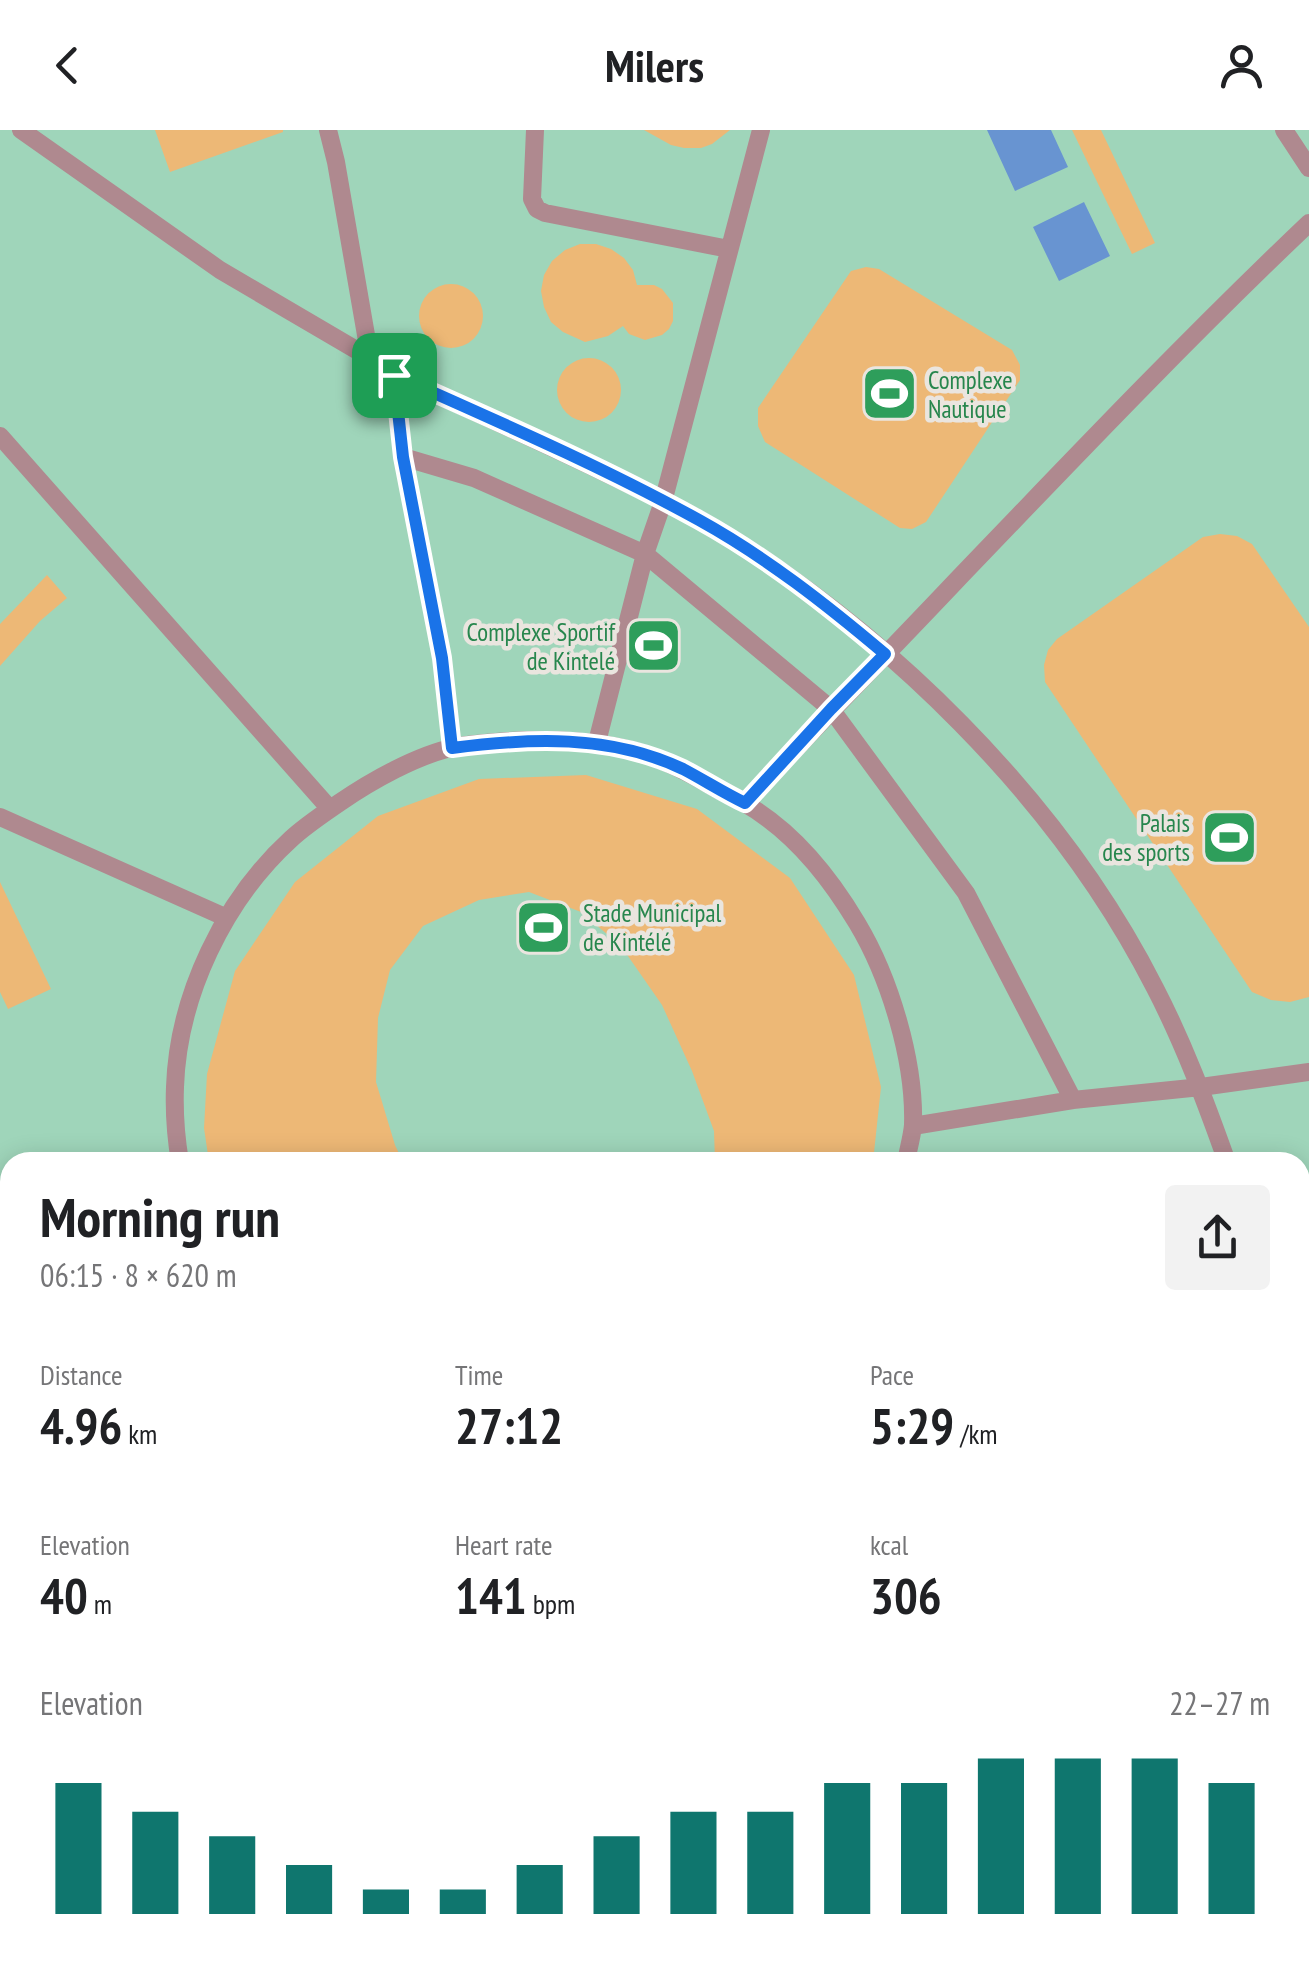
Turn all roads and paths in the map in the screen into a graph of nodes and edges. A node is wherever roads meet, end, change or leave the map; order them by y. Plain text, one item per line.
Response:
1 (22, 130) edge
2 (328, 130) edge
3 (536, 130) edge
4 (761, 130) edge
5 (1284, 130) edge
6 (1309, 168) edge
7 (1309, 223) edge
8 (730, 249) junction
9 (370, 358) junction
10 (394, 375) junction
11 (0, 436) edge
12 (403, 457) junction
13 (663, 502) junction
14 (646, 554) junction
15 (885, 654) junction
16 (831, 709) junction
17 (597, 742) junction
18 (452, 748) junction
19 (745, 803) junction
20 (330, 809) junction
21 (0, 816) edge
22 (227, 918) junction
23 (1309, 1072) edge
24 (1201, 1087) junction
25 (1073, 1100) junction
26 (913, 1126) junction
27 (179, 1152) edge
28 (908, 1152) edge
29 (1224, 1152) edge

1 - 9 street
2 - 9 street
3 - 8 street
4 - 8 street
5 - 6 street
7 - 15 street
8 - 13 street
9 - 10 street
10 - 12 street
10 - 13 street
11 - 20 street
12 - 14 street
12 - 18 street
13 - 14 street
13 - 15 street
14 - 16 street
14 - 17 street
15 - 16 street
15 - 24 street
16 - 19 street
16 - 25 street
17 - 18 street
17 - 19 street
18 - 20 street
19 - 26 street
20 - 22 street
21 - 22 street
22 - 27 street
23 - 24 street
24 - 25 street
24 - 29 street
25 - 26 street
26 - 28 street

